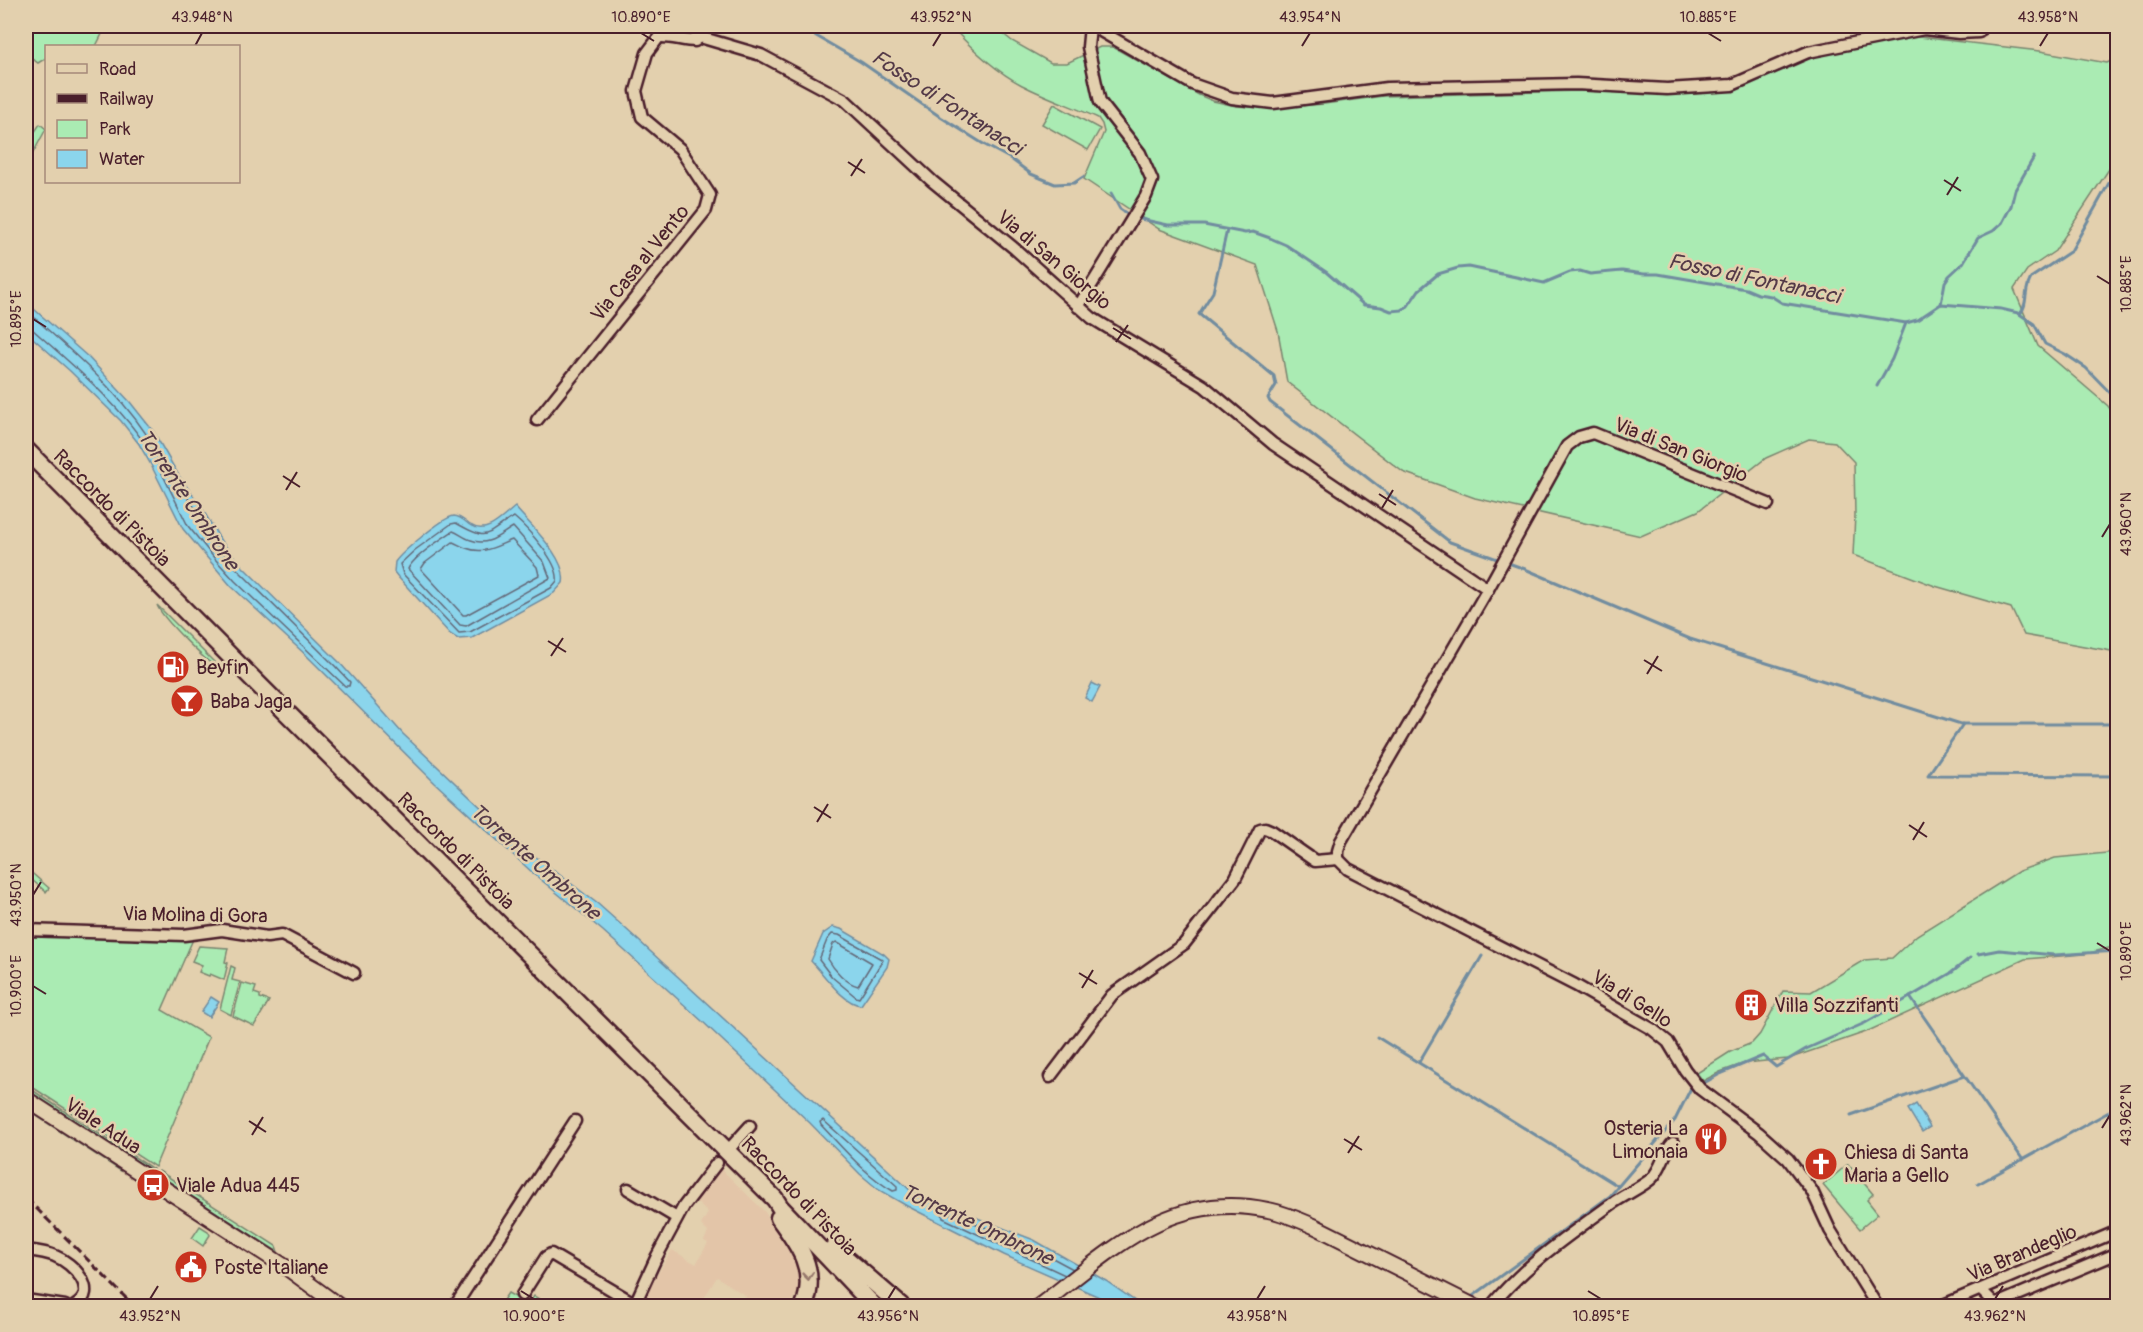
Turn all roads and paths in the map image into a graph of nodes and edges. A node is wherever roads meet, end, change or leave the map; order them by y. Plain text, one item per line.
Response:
1 (688, 26) edge
2 (1091, 26) edge
3 (1979, 32) dead end
4 (700, 37) junction
5 (1078, 306) junction
6 (537, 420) dead end
7 (26, 450) edge
8 (26, 465) edge
9 (1768, 504) dead end
10 (1488, 589) junction
11 (1338, 859) junction
12 (26, 930) edge
13 (354, 973) dead end
14 (1050, 1077) dead end
15 (26, 1099) edge
16 (575, 1121) dead end
17 (750, 1126) dead end
18 (1673, 1143) dead end
19 (731, 1147) dead end
20 (717, 1163) dead end
21 (628, 1189) dead end
22 (775, 1206) junction
23 (677, 1218) junction
24 (2118, 1231) edge
25 (26, 1250) edge
26 (2118, 1253) edge
27 (1982, 1290) junction
28 (522, 1295) dead end
29 (26, 1300) edge
30 (65, 1306) edge
31 (75, 1306) edge
32 (339, 1306) edge
33 (455, 1306) edge
34 (636, 1306) edge
35 (804, 1306) edge
36 (874, 1306) edge
37 (901, 1306) edge
38 (1039, 1306) edge
39 (1474, 1306) edge
40 (1491, 1306) edge
41 (1877, 1306) edge
42 (1941, 1306) edge

1 - 4 street, Via di San Giorgio
2 - 3 street
2 - 5 street
4 - 5 street, Via di San Giorgio
4 - 6 street, Via Casa al Vento
5 - 10 street, Via di San Giorgio
7 - 22 highway, Raccordo di Pistoia
8 - 22 highway, Raccordo di Pistoia
9 - 10 street, Via di San Giorgio
10 - 11 street, Via di San Giorgio
11 - 14 street
11 - 41 street, Via di Gello
12 - 13 street, Via Molina di Gora
15 - 32 main road, Viale Adua
16 - 33 street
17 - 19 street
18 - 40 street
20 - 23 street
21 - 23 street
22 -> 35 highway
22 - 36 highway, Raccordo di Pistoia
22 - 37 highway
23 - 34 street
24 - 27 street, Via Brandeglio
25 - 31 street
26 - 27 street
27 - 42 street, Via Brandeglio
28 - 34 street
29 - 30 street
38 - 39 main road

